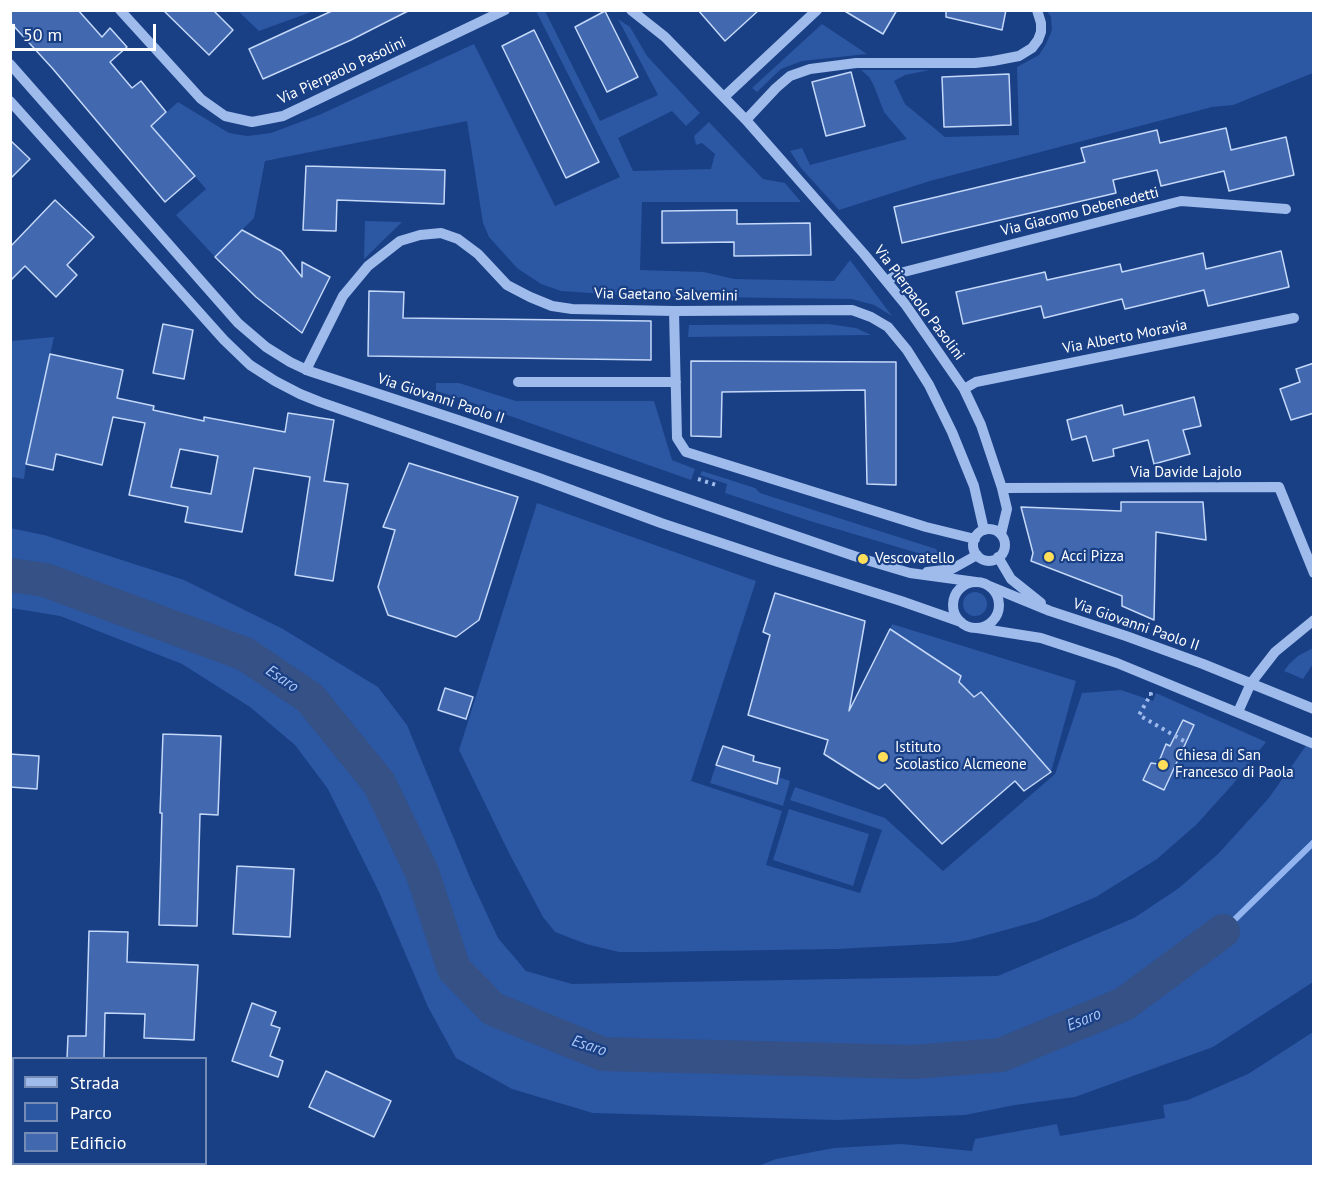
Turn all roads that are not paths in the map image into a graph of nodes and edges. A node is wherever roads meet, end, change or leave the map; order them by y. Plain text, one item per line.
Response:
1 (120, 10) edge
2 (505, 10) edge
3 (631, 10) edge
4 (817, 10) edge
5 (1037, 10) edge
6 (10, 64) edge
7 (724, 97) junction
8 (10, 101) edge
9 (746, 120) junction
10 (1286, 209) dead end
11 (887, 282) junction
12 (674, 311) junction
13 (1294, 318) dead end
14 (306, 370) junction
15 (518, 382) dead end
16 (676, 382) junction
17 (964, 389) junction
18 (1002, 488) junction
19 (984, 530) junction
20 (1001, 534) junction
21 (975, 539) junction
22 (977, 555) junction
23 (998, 557) junction
24 (910, 573) junction
25 (1314, 573) edge
26 (975, 582) junction
27 (989, 586) junction
28 (1050, 611) junction
29 (1314, 620) edge
30 (961, 622) junction
31 (977, 628) junction
32 (1251, 683) junction
33 (1314, 709) edge
34 (1238, 712) junction
35 (1314, 744) edge

1 - 2 street, Via Pierpaolo Pasolini
3 - 7 street, Via Pierpaolo Pasolini
4 - 7 street
5 - 9 street
6 - 14 street, Via Giovanni Paolo II
7 - 9 street, Via Pierpaolo Pasolini
8 - 30 street
9 - 11 street, Via Pierpaolo Pasolini
10 - 11 street, Via Giacomo Debenedetti
11 - 17 street, Via Pierpaolo Pasolini
12 - 14 street, Via Gaetano Salvemini
12 - 16 street
12 - 19 street, Via Gaetano Salvemini
13 - 17 street, Via Alberto Moravia
14 - 24 street, Via Giovanni Paolo II
15 - 16 street
16 - 21 street
17 - 18 street, Via Pierpaolo Pasolini
18 - 20 street, Via Pierpaolo Pasolini
18 - 25 street, Via Davide Lajolo
19 - 20 street
19 - 21 street
20 - 23 street
21 - 22 street
22 - 23 street
22 - 24 street
23 - 28 street
24 - 26 street, Via Giovanni Paolo II
26 - 27 street
26 - 30 street
27 - 28 street, Via Giovanni Paolo II
27 - 31 street
28 - 32 street, Via Giovanni Paolo II
29 - 32 street
30 - 31 street
31 - 34 street
32 - 33 street, Via Giovanni Paolo II
32 - 34 street
34 - 35 street

